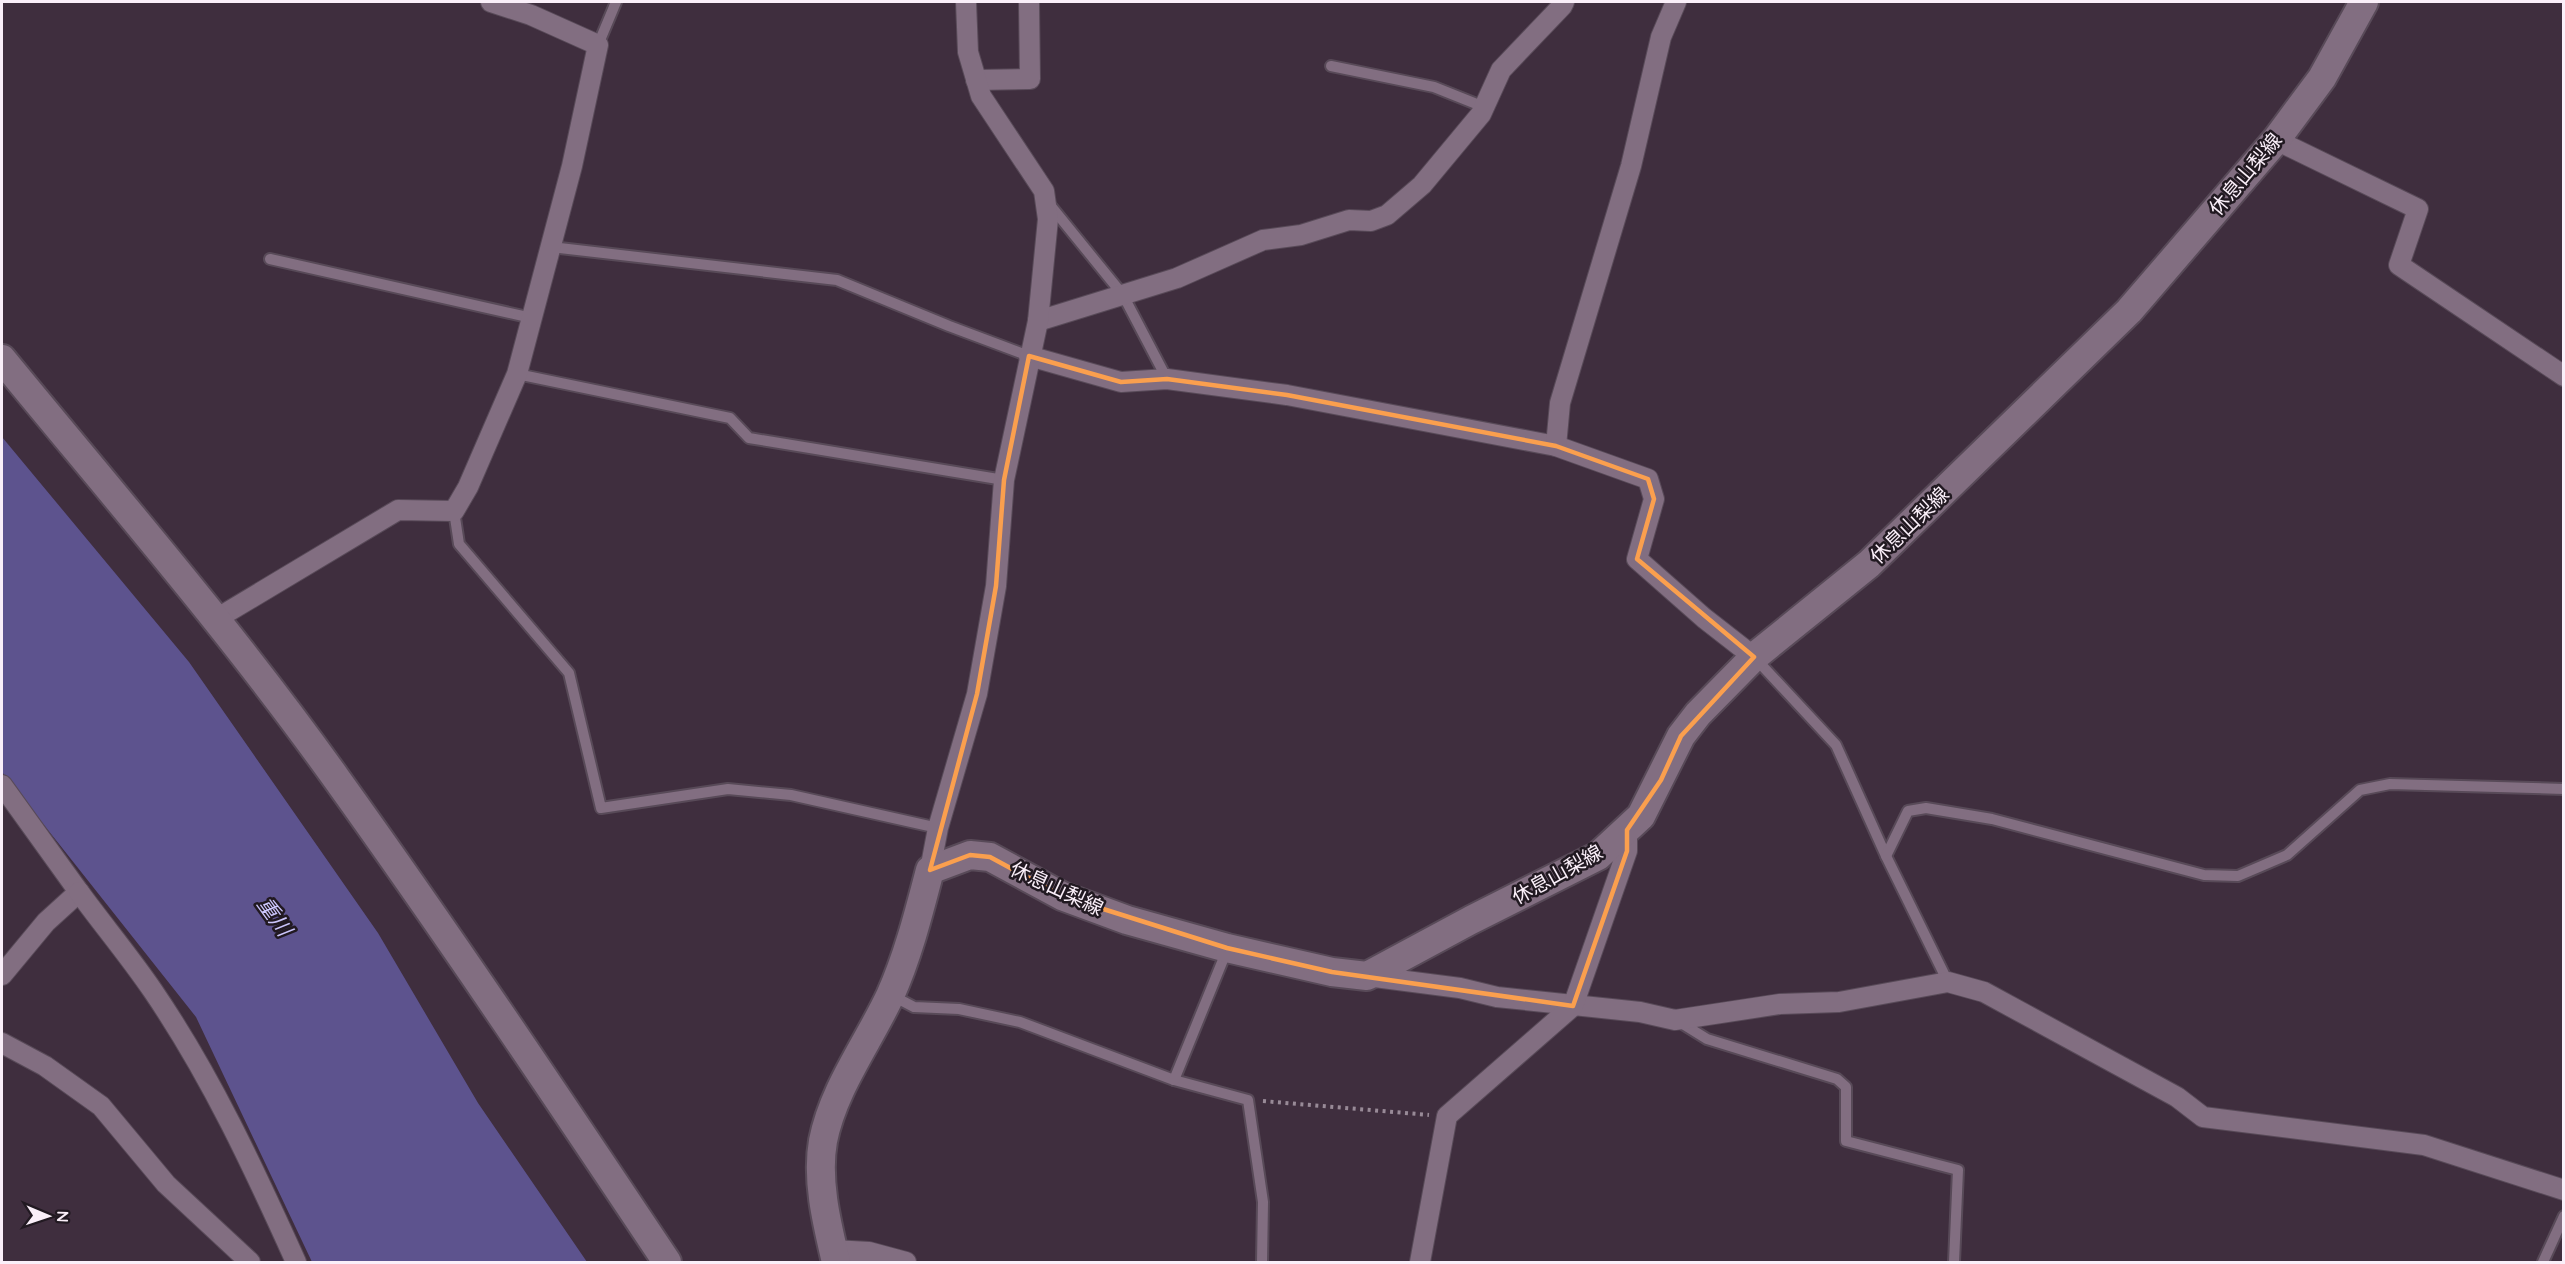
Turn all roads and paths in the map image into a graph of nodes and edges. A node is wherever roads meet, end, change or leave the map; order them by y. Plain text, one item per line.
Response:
1 (490, 2) edge
2 (616, 2) edge
3 (966, 2) edge
4 (1029, 2) edge
5 (1564, 2) edge
6 (1676, 2) edge
7 (2364, 2) edge
8 (598, 45) junction
9 (1331, 66) dead end
10 (976, 80) junction
11 (1484, 107) junction
12 (2276, 140) junction
13 (1046, 200) junction
14 (551, 247) junction
15 (270, 259) dead end
16 (1123, 294) junction
17 (532, 318) junction
18 (1038, 321) junction
19 (1029, 356) junction
20 (2, 359) edge
21 (518, 374) junction
22 (2564, 376) edge
23 (1167, 379) junction
24 (1556, 446) junction
25 (1004, 480) junction
26 (454, 511) junction
27 (216, 619) junction
28 (1754, 657) junction
29 (2, 785) edge
30 (2564, 789) edge
31 (938, 828) junction
32 (1627, 830) junction
33 (1886, 856) junction
34 (930, 870) junction
35 (79, 892) junction
36 (1227, 948) junction
37 (2, 975) edge
38 (1367, 976) junction
39 (1948, 982) junction
40 (890, 995) junction
41 (1574, 1006) junction
42 (1675, 1020) junction
43 (2, 1043) edge
44 (1174, 1080) junction
45 (1248, 1100) junction
46 (1447, 1116) junction
47 (2564, 1190) edge
48 (2564, 1216) edge
49 (835, 1256) edge
50 (250, 1263) edge
51 (296, 1263) edge
52 (667, 1263) edge
53 (906, 1263) edge
54 (1262, 1263) edge
55 (1420, 1263) edge
56 (1954, 1263) edge
57 (2543, 1263) edge

1 - 8 street
2 - 8 lane
3 - 10 street
4 - 10 street
5 - 11 street
6 - 24 street
7 - 12 main road, 休息山梨線
8 - 14 street
9 - 11 lane
10 - 13 street
11 - 16 street
12 - 22 street
12 - 28 main road, 休息山梨線
13 - 16 lane
13 - 18 street
14 - 17 street
14 - 19 lane
15 - 17 lane
16 - 18 street
16 - 23 lane
17 - 21 street
18 - 19 street
19 - 23 street
19 - 25 street
20 - 27 main road
21 - 25 lane
21 - 26 street
23 - 24 street
24 - 28 street
25 - 31 street
26 - 27 street
26 - 31 lane
27 - 52 main road
28 - 32 main road, 休息山梨線
28 - 33 lane
29 - 35 street
30 - 33 lane
31 - 34 street
32 - 38 main road, 休息山梨線
32 - 41 street
33 - 39 lane
34 - 36 main road, 休息山梨線
34 - 40 main road
35 - 37 street
35 - 51 street
36 - 38 main road, 休息山梨線
36 - 44 lane
38 - 41 street
39 - 42 street
39 - 47 street
40 - 44 lane
40 - 49 main road
41 - 42 street
41 - 46 street
42 - 56 lane
43 - 50 street
44 - 45 lane
45 - 46 path
45 - 54 lane
46 - 55 street
48 - 57 lane
49 - 53 street

